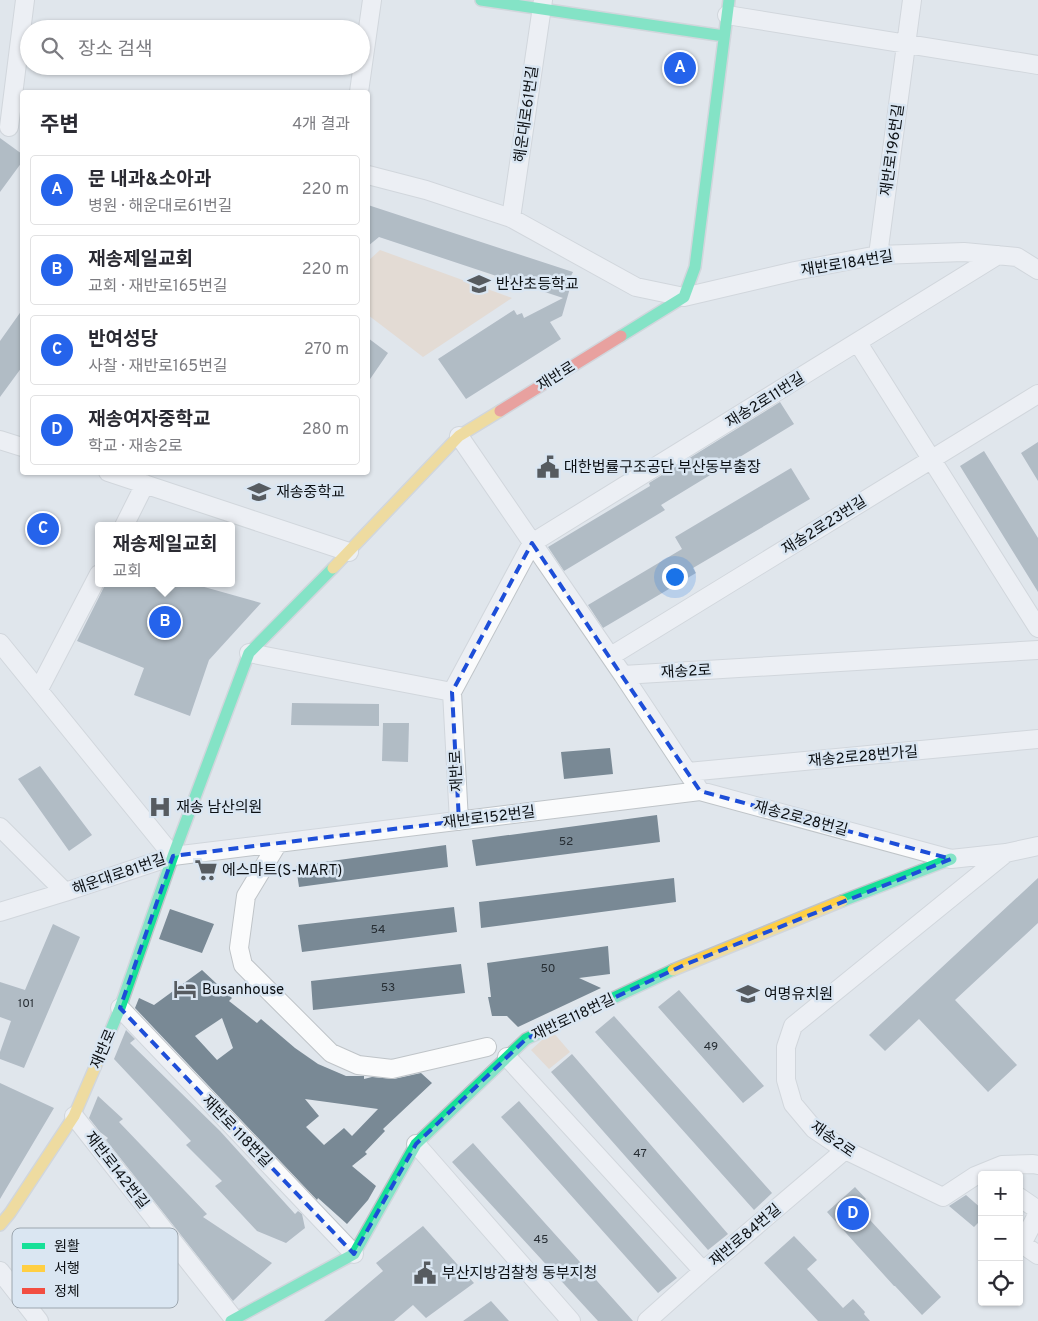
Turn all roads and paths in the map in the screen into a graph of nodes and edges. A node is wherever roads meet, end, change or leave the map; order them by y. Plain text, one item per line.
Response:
1 (25, 0) edge
2 (372, 0) edge
3 (482, 0) edge
4 (912, 0) edge
5 (542, 4) edge
6 (728, 8) edge
7 (23, 20) edge
8 (369, 20) edge
9 (724, 36) junction
10 (906, 44) junction
11 (20, 46) edge
12 (1038, 65) edge
13 (361, 75) edge
14 (359, 90) edge
15 (11, 128) edge
16 (370, 176) edge
17 (511, 218) junction
18 (878, 255) junction
19 (998, 255) junction
20 (1038, 270) edge
21 (684, 297) junction
22 (858, 343) junction
23 (1038, 394) edge
24 (459, 436) junction
25 (0, 440) edge
26 (20, 446) edge
27 (931, 459) junction
28 (117, 475) edge
29 (145, 484) junction
30 (126, 522) edge
31 (532, 543) junction
32 (349, 552) junction
33 (95, 582) edge
34 (1038, 628) edge
35 (0, 643) edge
36 (1038, 650) edge
37 (249, 653) junction
38 (611, 656) junction
39 (623, 675) junction
40 (39, 689) junction
41 (452, 692) junction
42 (1038, 739) edge
43 (688, 772) junction
44 (700, 791) junction
45 (459, 820) junction
46 (0, 827) edge
47 (278, 843) junction
48 (1038, 846) edge
49 (1006, 854) junction
50 (173, 856) junction
51 (951, 859) junction
52 (66, 892) junction
53 (0, 912) edge
54 (120, 1008) junction
55 (487, 1047) dead end
56 (507, 1057) junction
57 (74, 1116) junction
58 (416, 1144) junction
59 (845, 1150) junction
60 (1038, 1165) edge
61 (1012, 1170) edge
62 (1023, 1200) edge
63 (1038, 1211) edge
64 (3, 1216) edge
65 (161, 1228) edge
66 (178, 1250) edge
67 (354, 1254) junction
68 (1038, 1255) edge
69 (703, 1271) junction
70 (0, 1272) edge
71 (12, 1287) edge
72 (29, 1308) edge
73 (232, 1320) edge
74 (39, 1321) edge
75 (571, 1321) edge
76 (647, 1321) edge

1 - 7 street
2 - 8 street
3 - 5 main road
4 - 10 street, 재반로196번길
5 - 9 main road
5 - 17 street, 해운대로61번길
6 - 9 main road
6 - 10 street
9 - 21 main road
10 - 12 street
10 - 18 street, 재반로196번길
11 - 15 street
13 - 14 street
16 - 17 street
17 - 21 street
18 - 19 street, 재반로184번길
18 - 21 street, 재반로184번길
19 - 20 street, 재반로184번길
19 - 22 street, 재송2로11번길
21 - 24 main road, 재반로
22 - 27 street
22 - 31 street, 재송2로11번길
23 - 27 street, 재송2로23번길
24 - 31 street
24 - 32 main road, 재반로
25 - 26 street
27 - 34 street
27 - 38 street, 재송2로23번길
28 - 29 street
29 - 30 street
29 - 32 street
31 - 38 street
31 - 41 street
32 - 37 main road, 재반로
33 - 40 street
35 - 40 street
36 - 39 street, 재송2로
37 - 41 street
37 - 50 main road, 재반로
38 - 39 street
39 - 43 street
40 - 50 street
41 - 45 street, 재반로
42 - 43 street, 재송2로28번가길
43 - 44 street
44 - 45 street, 재반로152번길
44 - 51 street, 재송2로28번길
45 - 47 street, 재반로152번길
46 - 52 street, 해운대로81번길
47 - 50 street, 재반로152번길
47 - 55 street
48 - 49 street, 재송2로28번길
49 - 51 street, 재송2로28번길
49 - 59 street, 재송2로
50 - 52 street, 해운대로81번길
50 - 54 main road, 재반로
51 - 56 main road, 재반로118번길
52 - 53 street, 해운대로81번길
54 - 57 main road, 재반로
54 - 67 street, 재반로 118번길
56 - 58 main road, 재반로118번길
56 - 69 street
57 - 64 main road, 재반로
57 - 65 street, 재반로142번길
58 - 67 main road, 재반로118번길
58 - 75 street
59 - 61 street, 재송2로
59 - 69 street, 재반로84번길
60 - 61 street, 재송2로
62 - 63 street
63 - 68 street
66 - 73 street, 재반로142번길
67 - 73 main road
69 - 76 street, 재반로84번길
70 - 71 street
72 - 74 street

